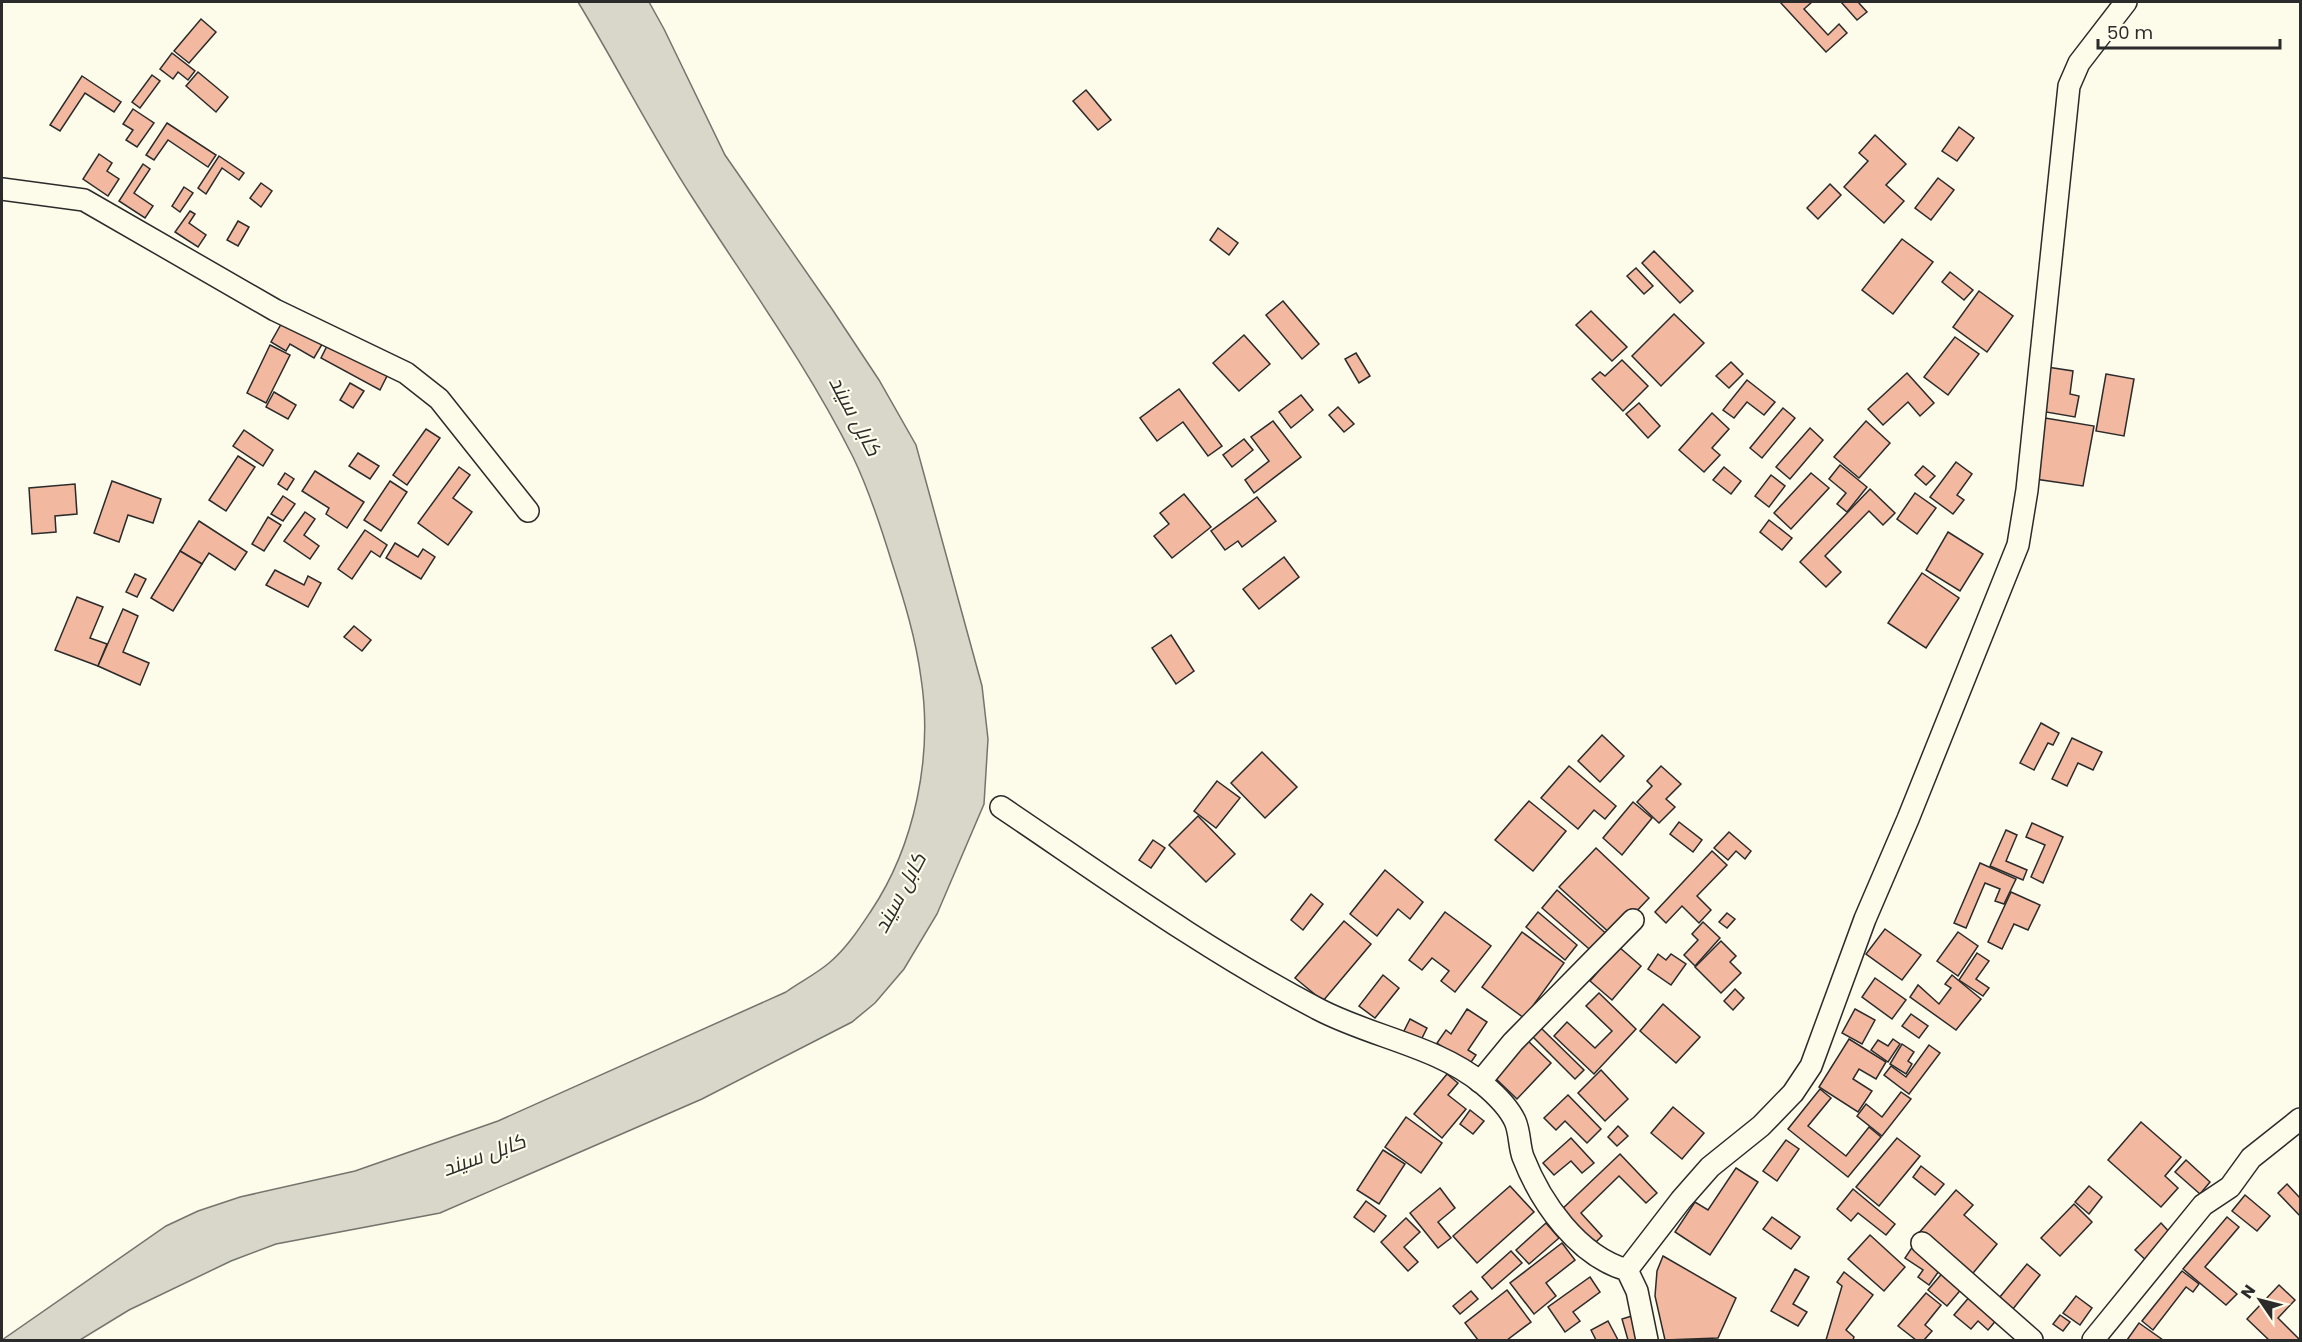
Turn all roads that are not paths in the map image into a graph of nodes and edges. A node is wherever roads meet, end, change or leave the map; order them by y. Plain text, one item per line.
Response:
1 (2126, 2) edge
2 (2, 189) edge
3 (528, 511) dead end
4 (1001, 807) dead end
5 (1633, 920) dead end
6 (1480, 1082) junction
7 (2301, 1119) edge
8 (1922, 1243) dead end
9 (1627, 1270) junction
10 (1647, 1341) edge
11 (2032, 1341) edge
12 (2093, 1341) edge

1 - 9 street
2 - 3 street
4 - 6 street
5 - 6 street
6 - 9 street
7 - 12 street
8 - 11 street
9 - 10 street

